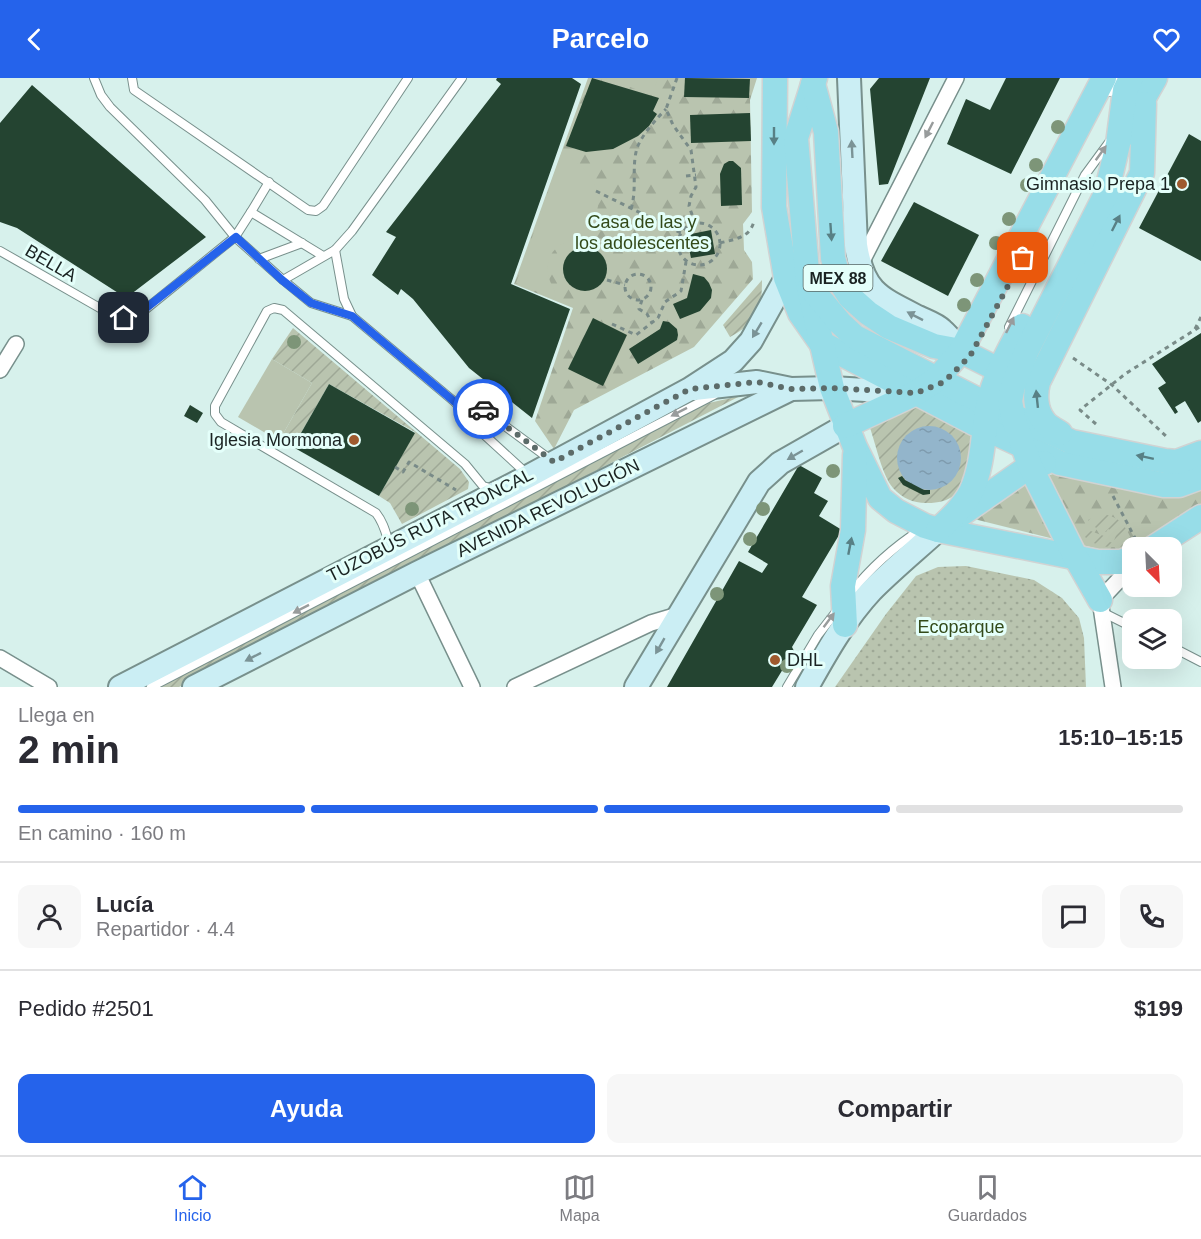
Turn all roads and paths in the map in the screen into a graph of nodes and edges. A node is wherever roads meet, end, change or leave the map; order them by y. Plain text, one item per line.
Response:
1 (94, 78) edge
2 (132, 78) edge
3 (408, 78) edge
4 (462, 78) edge
5 (677, 78) edge
6 (775, 78) edge
7 (849, 78) edge
8 (956, 78) edge
9 (1117, 78) edge
10 (1131, 78) edge
11 (1155, 78) edge
12 (813, 80) edge
13 (1105, 88) edge
14 (1147, 89) edge
15 (666, 109) junction
16 (1118, 137) junction
17 (696, 175) junction
18 (686, 176) dead end
19 (268, 182) junction
20 (596, 191) dead end
21 (631, 209) junction
22 (251, 212) junction
23 (695, 223) junction
24 (681, 233) junction
25 (236, 237) junction
26 (744, 237) dead end
27 (302, 243) junction
28 (720, 243) junction
29 (335, 250) junction
30 (0, 251) edge
31 (323, 256) junction
32 (259, 259) junction
33 (686, 262) junction
34 (859, 266) junction
35 (282, 280) junction
36 (607, 280) dead end
37 (797, 281) junction
38 (625, 285) junction
39 (642, 300) junction
40 (352, 316) junction
41 (1201, 317) edge
42 (652, 323) junction
43 (612, 324) dead end
44 (1201, 326) edge
45 (1195, 330) junction
46 (1005, 336) dead end
47 (821, 343) junction
48 (16, 344) dead end
49 (1054, 346) junction
50 (0, 370) edge
51 (941, 380) junction
52 (757, 382) junction
53 (831, 384) junction
54 (1112, 385) junction
55 (690, 389) junction
56 (791, 389) junction
57 (981, 389) junction
58 (916, 393) junction
59 (456, 403) junction
60 (1013, 417) junction
61 (850, 436) junction
62 (1072, 442) junction
63 (1103, 448) junction
64 (1025, 455) junction
65 (554, 462) junction
66 (1197, 463) edge
67 (395, 467) dead end
68 (529, 476) junction
69 (1110, 489) dead end
70 (460, 493) dead end
71 (1201, 517) edge
72 (936, 522) junction
73 (1135, 537) edge
74 (1164, 537) edge
75 (382, 552) junction
76 (1075, 556) junction
77 (1122, 561) edge
78 (417, 573) junction
79 (1122, 579) edge
80 (844, 601) junction
81 (1101, 606) junction
82 (678, 615) junction
83 (1122, 620) edge
84 (845, 625) junction
85 (1182, 652) edge
86 (0, 658) edge
87 (1201, 662) edge
88 (49, 687) edge
89 (120, 687) edge
90 (151, 687) edge
91 (194, 687) edge
92 (472, 687) edge
93 (515, 687) edge
94 (636, 687) edge
95 (787, 687) edge
96 (807, 687) edge
97 (1113, 687) edge

1 - 25 lane
2 - 19 lane
3 - 19 lane
4 - 29 lane
5 - 15 path
6 -> 37 main road
34 -> 7 main road
8 -> 34 street
9 - 13 lane
10 - 16 main road
11 - 14 main road
12 - 37 main road, MEX 88
12 -> 57 main road, MEX 88
13 - 57 main road
14 - 16 main road
49 -> 14 main road
15 - 17 path
15 - 21 path
46 -> 16 lane
16 - 57 main road
16 - 60 main road
17 - 18 path
17 - 23 path
19 - 22 lane
20 - 21 path
21 - 24 path
22 - 25 lane
22 - 27 lane
23 - 24 path
23 - 28 path
24 - 33 path
25 - 30 lane, BELLA
25 - 32 lane
26 - 28 path
27 - 31 lane
27 - 32 lane
28 - 33 path
29 - 31 lane
29 - 40 lane
31 - 35 lane
32 - 35 lane
33 - 42 path
57 -> 34 main road
35 - 40 lane
36 - 38 path
37 - 47 main road, MEX 88
37 - 51 main road
37 -> 55 main road, AVENIDA REVOLUCIÓN
38 - 39 path
38 - 39 path
39 - 42 path
40 - 59 lane
41 - 45 path
42 - 43 path
44 - 45 path
45 - 54 path
47 - 53 main road, MEX 88
47 - 58 main road
48 - 50 street
49 - 54 path
62 -> 49 main road
51 - 57 main road
51 - 57 main road
51 - 58 main road
52 - 53 lane, TUZOBÚS RUTA TRONCAL
52 - 55 main road
52 - 56 main road
52 -> 90 lane, TUZOBÚS RUTA TRONCAL
53 - 56 main road, AVENIDA REVOLUCIÓN
53 - 58 main road, AVENIDA REVOLUCIÓN
53 - 61 main road, MEX 88
54 - 63 path
54 - 66 path
55 - 65 main road, AVENIDA REVOLUCIÓN
56 - 78 main road, AVENIDA REVOLUCIÓN
57 - 58 main road
57 - 60 main road
57 - 64 main road
57 - 72 main road
58 - 61 main road
59 - 65 lane
59 - 68 lane
60 - 62 main road
60 - 64 main road
61 - 72 main road, MEX 88
80 -> 61 main road
61 -> 82 main road
62 - 63 main road
66 -> 63 main road
64 - 66 main road
64 - 72 main road
64 - 76 main road
65 - 68 main road, AVENIDA REVOLUCIÓN
67 - 70 path
68 - 75 main road, AVENIDA REVOLUCIÓN
68 - 75 lane
69 - 73 path
71 - 74 main road
72 - 76 main road
72 - 80 lane
72 - 84 main road
75 - 89 main road, AVENIDA REVOLUCIÓN
76 - 77 main road
76 - 81 main road
78 -> 91 main road, AVENIDA REVOLUCIÓN
78 - 92 street
79 - 81 street
80 - 84 main road
95 -> 80 lane
81 - 83 lane
81 - 97 street
82 - 93 street
82 -> 94 main road
84 - 96 main road
85 - 87 lane
86 - 88 street

